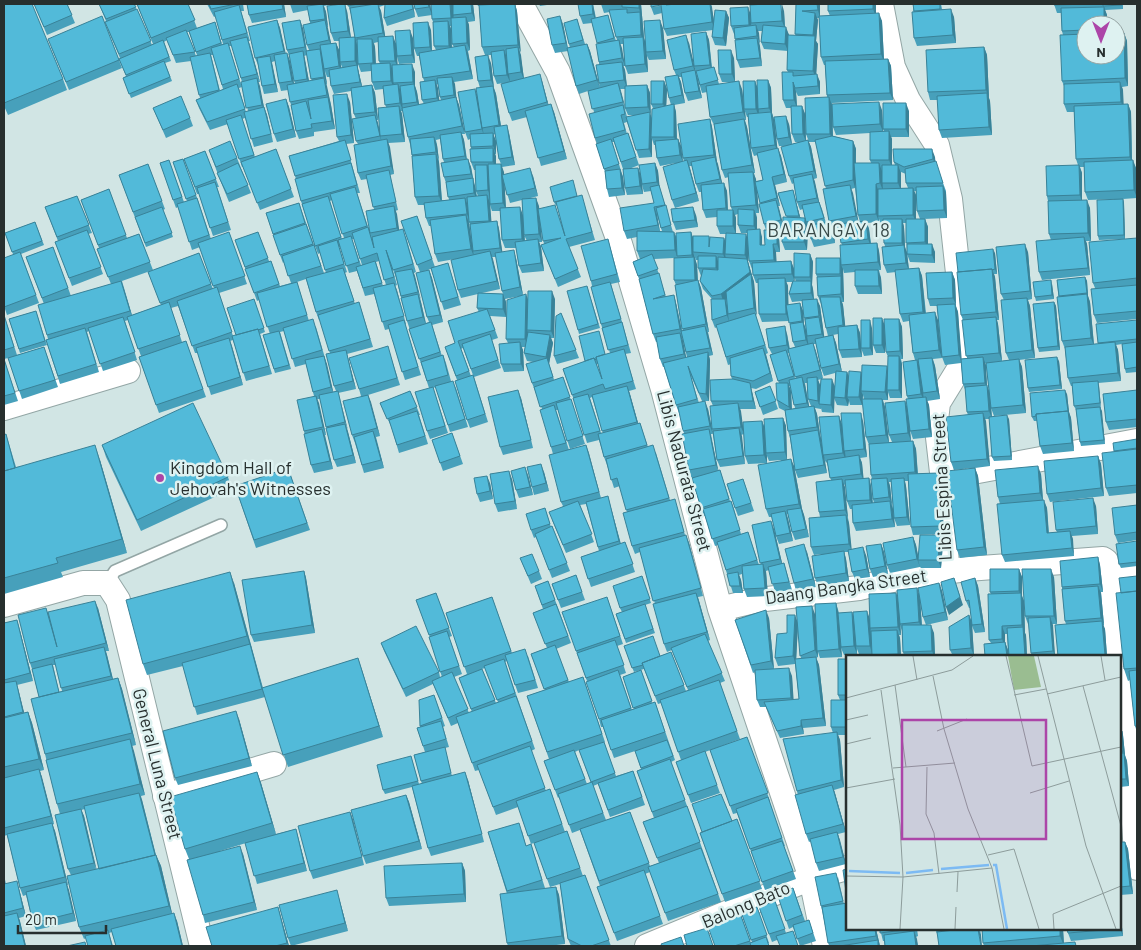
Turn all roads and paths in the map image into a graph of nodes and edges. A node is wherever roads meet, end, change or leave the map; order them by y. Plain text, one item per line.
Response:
1 (521, 4) edge
2 (882, 4) edge
3 (128, 371) dead end
4 (4, 408) edge
5 (1137, 440) edge
6 (978, 471) edge
7 (220, 525) dead end
8 (947, 573) junction
9 (1137, 575) edge
10 (1109, 578) junction
11 (107, 583) junction
12 (4, 605) edge
13 (720, 609) junction
14 (1117, 655) edge
15 (1121, 688) edge
16 (274, 764) dead end
17 (165, 796) junction
18 (846, 868) edge
19 (1137, 868) edge
20 (812, 878) junction
21 (202, 946) edge
22 (647, 946) edge
23 (825, 946) edge

1 - 13 street, Libis Nadurata Street
2 - 8 street, Libis Espina Street
3 - 4 street
5 - 6 street
7 - 11 lane
8 - 10 street, Daang Bangka Street
8 - 13 street, Daang Bangka Street
9 - 10 street
10 - 14 street
11 - 12 street
11 - 17 street, General Luna Street
13 - 20 street, Libis Nadurata Street
15 - 19 street
16 - 17 street
17 - 21 street, General Luna Street
18 - 20 street, Balong Bato
20 - 22 street, Balong Bato
20 - 23 street, Libis Nadurata Street

